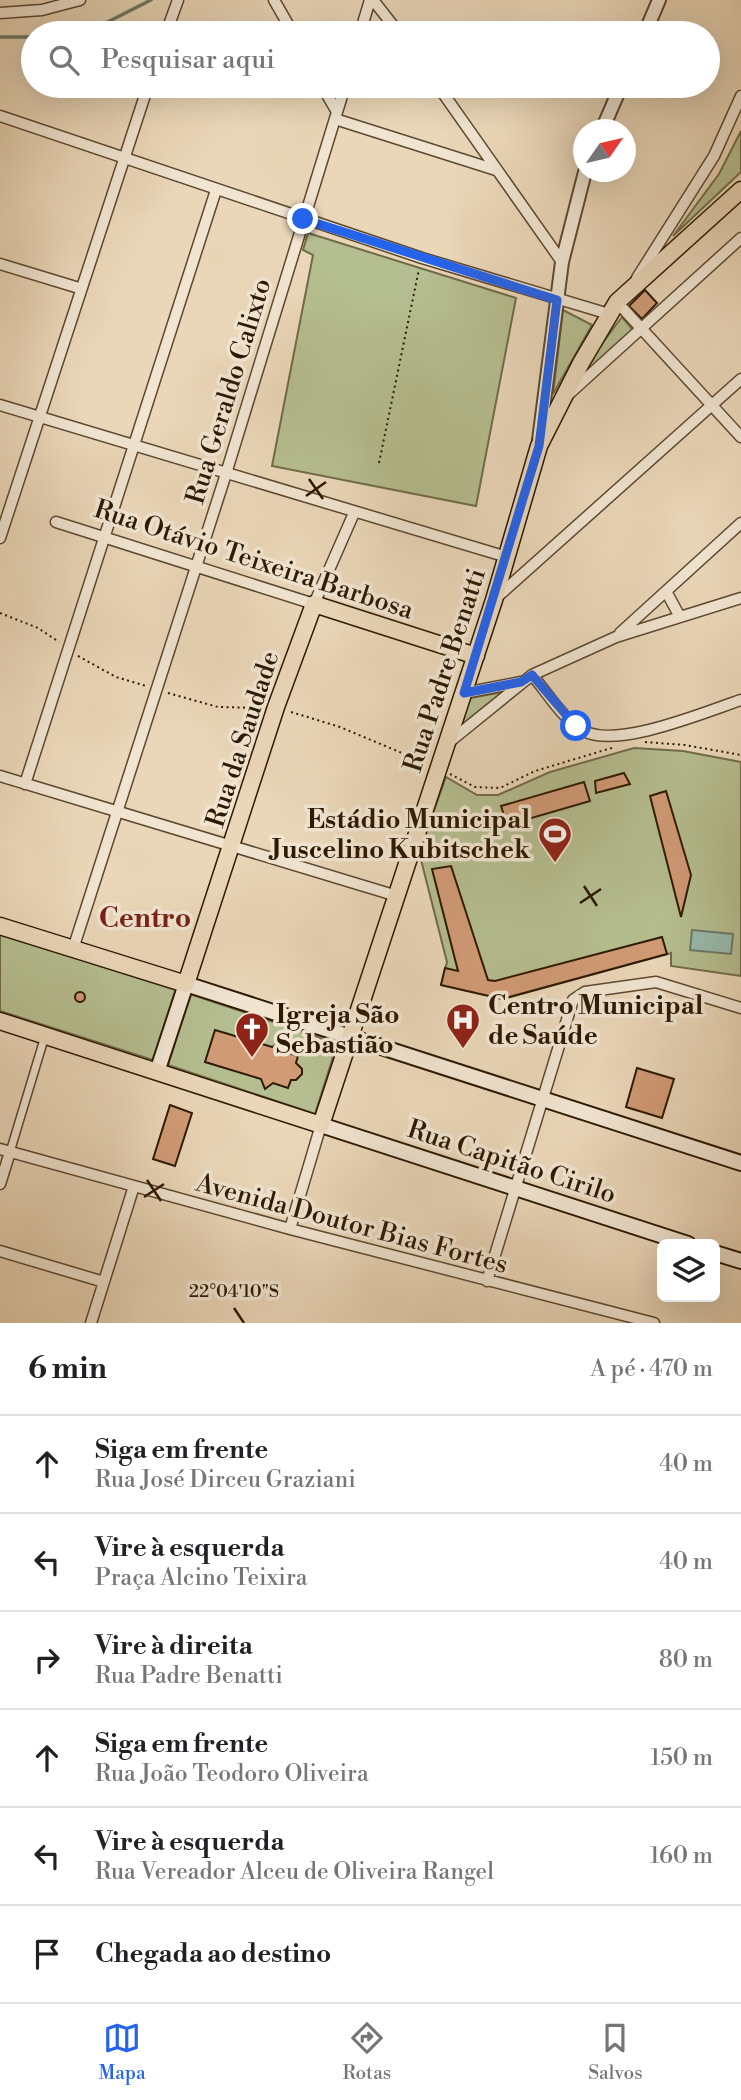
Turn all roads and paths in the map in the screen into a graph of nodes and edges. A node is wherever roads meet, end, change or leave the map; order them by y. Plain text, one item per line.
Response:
1 (80, 0) edge
2 (178, 0) edge
3 (274, 0) edge
4 (371, 0) edge
5 (659, 0) edge
6 (0, 13) edge
7 (170, 21) edge
8 (286, 21) edge
9 (364, 21) edge
10 (389, 21) edge
11 (650, 21) edge
12 (741, 96) edge
13 (144, 98) edge
14 (328, 98) edge
15 (341, 98) edge
16 (446, 98) edge
17 (616, 98) edge
18 (0, 116) edge
19 (336, 116) junction
20 (607, 119) edge
21 (122, 159) junction
22 (496, 170) junction
23 (582, 182) edge
24 (216, 190) junction
25 (741, 190) edge
26 (303, 219) junction
27 (741, 238) edge
28 (422, 258) junction
29 (562, 262) junction
30 (0, 264) edge
31 (79, 288) junction
32 (631, 288) junction
33 (557, 300) junction
34 (613, 308) junction
35 (642, 329) junction
36 (741, 379) edge
37 (561, 401) junction
38 (0, 405) edge
39 (712, 406) junction
40 (541, 414) junction
41 (40, 417) junction
42 (741, 437) edge
43 (134, 446) junction
44 (539, 446) junction
45 (379, 463) dead end
46 (226, 473) junction
47 (354, 513) junction
48 (56, 522) dead end
49 (741, 523) edge
50 (104, 537) junction
51 (0, 538) edge
52 (507, 557) junction
53 (197, 565) junction
54 (667, 593) junction
55 (741, 598) edge
56 (494, 600) junction
57 (314, 604) junction
58 (0, 613) edge
59 (680, 617) junction
60 (616, 637) junction
61 (68, 649) junction
62 (476, 656) junction
63 (532, 675) junction
64 (521, 682) junction
65 (156, 689) junction
66 (464, 693) junction
67 (741, 700) edge
68 (276, 707) junction
69 (641, 743) dead end
70 (445, 745) junction
71 (620, 746) dead end
72 (741, 755) edge
73 (438, 767) junction
74 (0, 776) edge
75 (25, 784) junction
76 (116, 812) junction
77 (232, 847) junction
78 (397, 896) junction
79 (0, 926) edge
80 (73, 949) junction
81 (186, 984) junction
82 (741, 1008) edge
83 (0, 1021) edge
84 (45, 1036) junction
85 (350, 1038) junction
86 (157, 1072) junction
87 (546, 1098) junction
88 (321, 1125) junction
89 (5, 1151) edge
90 (741, 1163) edge
91 (0, 1184) edge
92 (134, 1186) junction
93 (517, 1189) junction
94 (290, 1229) junction
95 (672, 1239) edge
96 (0, 1251) edge
97 (720, 1255) edge
98 (741, 1261) edge
99 (487, 1280) junction
100 (104, 1282) junction
101 (91, 1323) edge
102 (654, 1323) edge

1 - 6 street
2 - 7 street
3 - 8 street
4 - 9 street
4 - 10 street
5 - 11 street
12 - 32 street
13 - 21 street
14 - 19 street
15 - 19 street, Rua Geraldo Calixto
16 - 22 street
17 - 20 street
18 - 21 street
19 - 22 street
19 - 26 street, Rua Geraldo Calixto
21 - 24 street
21 - 31 street
22 - 29 street
23 - 29 street
24 - 26 street
24 - 43 street
25 - 32 main road, Rua Padre Benatti
26 - 28 street
26 - 46 street, Rua Geraldo Calixto
27 - 35 street
28 - 33 street
28 - 45 path
29 - 33 street
30 - 31 street
31 - 41 street
32 - 34 main road, Rua Padre Benatti
33 - 34 street
33 - 40 street
34 - 35 street
34 - 37 main road, Rua Padre Benatti
35 - 37 street
35 - 39 street
36 - 39 street
37 - 40 street
37 - 44 main road, Rua Padre Benatti
38 - 41 street
39 - 42 street
39 - 56 street
40 - 44 street
41 - 43 street
41 - 51 street
43 - 46 street
43 - 50 street
44 - 52 main road, Rua Padre Benatti
46 - 47 street
46 - 53 street, Rua Geraldo Calixto
47 - 52 street
47 - 57 street, Rua da Saudade
48 - 50 street, Rua Otávio Teixeira Barbosa
49 - 54 street
50 - 53 street, Rua Otávio Teixeira Barbosa
50 - 61 street
52 - 56 main road, Rua Padre Benatti
53 - 57 street, Rua Otávio Teixeira Barbosa
53 - 65 street, Rua Geraldo Calixto
54 - 59 street
54 - 60 street
55 - 59 street
56 - 62 main road, Rua Padre Benatti
57 - 62 main road, Rua Otávio Teixeira Barbosa
57 - 68 main road, Rua da Saudade
58 - 61 path
59 - 60 street
60 - 63 street
61 - 65 path
61 - 75 street
62 - 66 main road, Rua Padre Benatti
63 - 64 street
63 - 67 street
64 - 66 street
64 - 70 street
65 - 68 path
65 - 76 street, Rua Geraldo Calixto
66 - 70 main road, Rua Padre Benatti
68 - 73 path
68 - 77 main road, Rua da Saudade
69 - 72 path
70 - 73 main road, Rua Padre Benatti
71 - 73 path
73 - 78 main road, Rua Padre Benatti
74 - 75 street
75 - 76 street
76 - 77 street
76 - 80 street, Rua Geraldo Calixto
77 - 78 street
77 - 81 main road, Rua da Saudade
78 - 85 main road, Rua Padre Benatti
79 - 80 main road
80 - 81 main road
81 - 85 main road
81 - 86 main road
82 - 87 street
83 - 84 main road
84 - 86 main road
84 - 89 street
85 - 87 main road
85 - 88 main road, Rua Padre Benatti
86 - 88 main road
87 - 90 main road
87 - 93 street
88 - 93 main road, Rua Capitão Cirilo
88 - 94 street
89 - 91 street
89 - 92 street, Avenida Doutor Bias Fortes
92 - 94 street, Avenida Doutor Bias Fortes
92 - 100 street
93 - 95 main road, Rua Capitão Cirilo
93 - 99 street
94 - 99 street, Avenida Doutor Bias Fortes
96 - 100 street
97 - 98 main road
99 - 102 street, Avenida Doutor Bias Fortes
100 - 101 street

